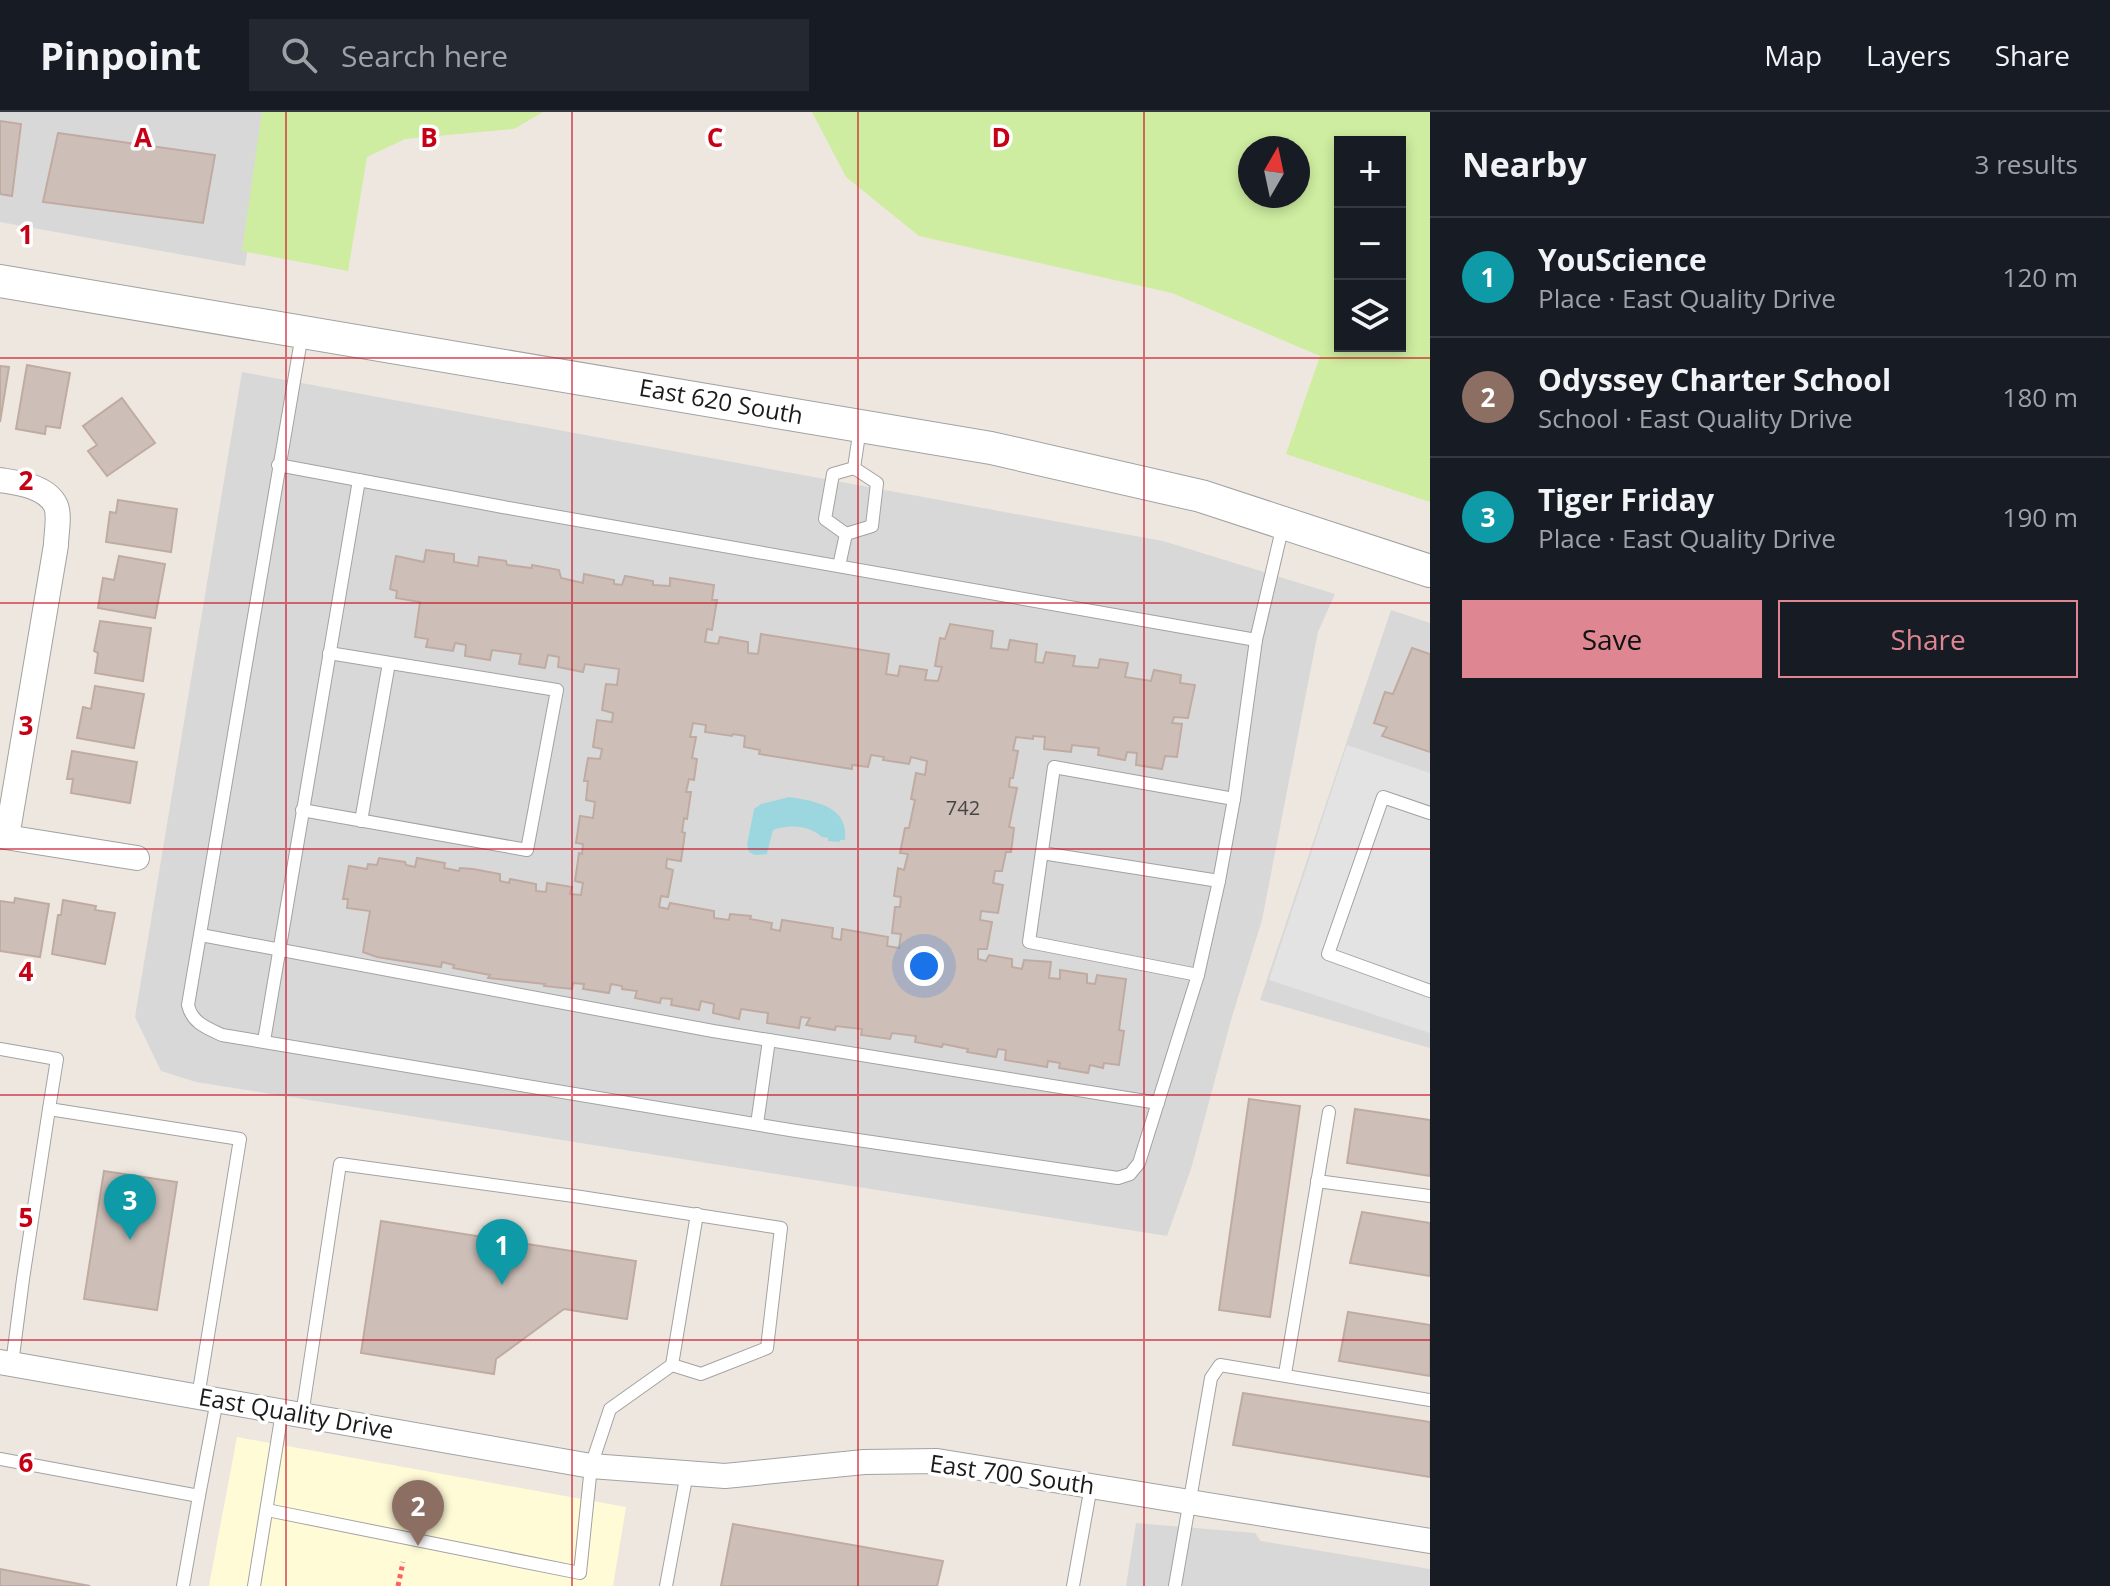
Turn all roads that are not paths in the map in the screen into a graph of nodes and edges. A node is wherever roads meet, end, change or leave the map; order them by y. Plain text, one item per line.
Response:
1 (0, 281) edge
2 (303, 331) junction
3 (861, 425) junction
4 (278, 465) junction
5 (854, 468) junction
6 (0, 480) edge
7 (359, 480) junction
8 (1284, 522) junction
9 (846, 534) junction
10 (839, 566) junction
11 (1430, 571) edge
12 (1256, 640) junction
13 (329, 653) junction
14 (389, 663) junction
15 (1234, 799) junction
16 (302, 810) junction
17 (1430, 813) edge
18 (361, 821) junction
19 (4, 836) edge
20 (1042, 853) junction
21 (137, 858) dead end
22 (1219, 881) junction
23 (201, 935) junction
24 (278, 950) junction
25 (1198, 975) junction
26 (1430, 991) edge
27 (769, 1040) junction
28 (264, 1041) junction
29 (0, 1049) edge
30 (1158, 1103) junction
31 (49, 1109) junction
32 (1329, 1112) dead end
33 (757, 1124) junction
34 (1317, 1181) junction
35 (1430, 1196) edge
36 (697, 1214) junction
37 (6, 1363) edge
38 (672, 1365) junction
39 (1285, 1374) junction
40 (208, 1399) junction
41 (1430, 1400) edge
42 (292, 1414) junction
43 (0, 1459) edge
44 (591, 1466) junction
45 (687, 1473) junction
46 (1091, 1486) junction
47 (199, 1496) junction
48 (1190, 1502) junction
49 (267, 1510) junction
50 (1430, 1541) edge
51 (579, 1580) edge
52 (183, 1586) edge
53 (254, 1586) edge
54 (666, 1586) edge
55 (1073, 1586) edge
56 (1175, 1586) edge

1 - 2 street, East 620 South
2 - 3 street, East 620 South
2 - 4 lane
3 - 5 lane
3 - 8 street, East 620 South
4 - 7 lane
4 - 23 lane
5 - 9 lane
5 - 9 lane
6 - 19 street
7 - 10 lane
7 - 13 lane
8 - 11 street, East 620 South
8 - 12 lane
9 - 10 lane
10 - 12 lane
12 - 15 lane
13 - 14 lane
13 - 16 lane
14 - 18 lane
14 - 18 lane
15 - 20 lane
15 - 22 lane
16 - 18 lane
16 - 24 lane
17 - 26 lane
19 - 21 street
20 - 22 lane
20 - 25 lane
22 - 25 lane
23 - 24 lane
23 - 28 lane
24 - 27 lane
24 - 28 lane
25 - 30 lane
27 - 30 lane
27 - 33 lane
28 - 33 lane
29 - 31 lane
30 - 33 lane
31 - 37 lane
31 - 40 lane
32 - 34 lane
34 - 35 lane
34 - 39 lane
36 - 38 lane
36 - 38 lane
36 - 42 lane
37 - 40 street, East Quality Drive
38 - 44 lane
39 - 41 lane
39 - 48 lane
40 - 42 street, East Quality Drive
40 - 47 lane
42 - 44 street, East Quality Drive
42 - 49 lane
43 - 47 lane
44 - 45 street, East 700 South
44 - 51 lane
45 - 46 street, East 700 South
45 - 54 lane
46 - 48 street, East 700 South
46 - 55 lane
47 - 52 lane
48 - 50 street, East 700 South
48 - 56 lane
49 - 51 lane
49 - 53 lane

